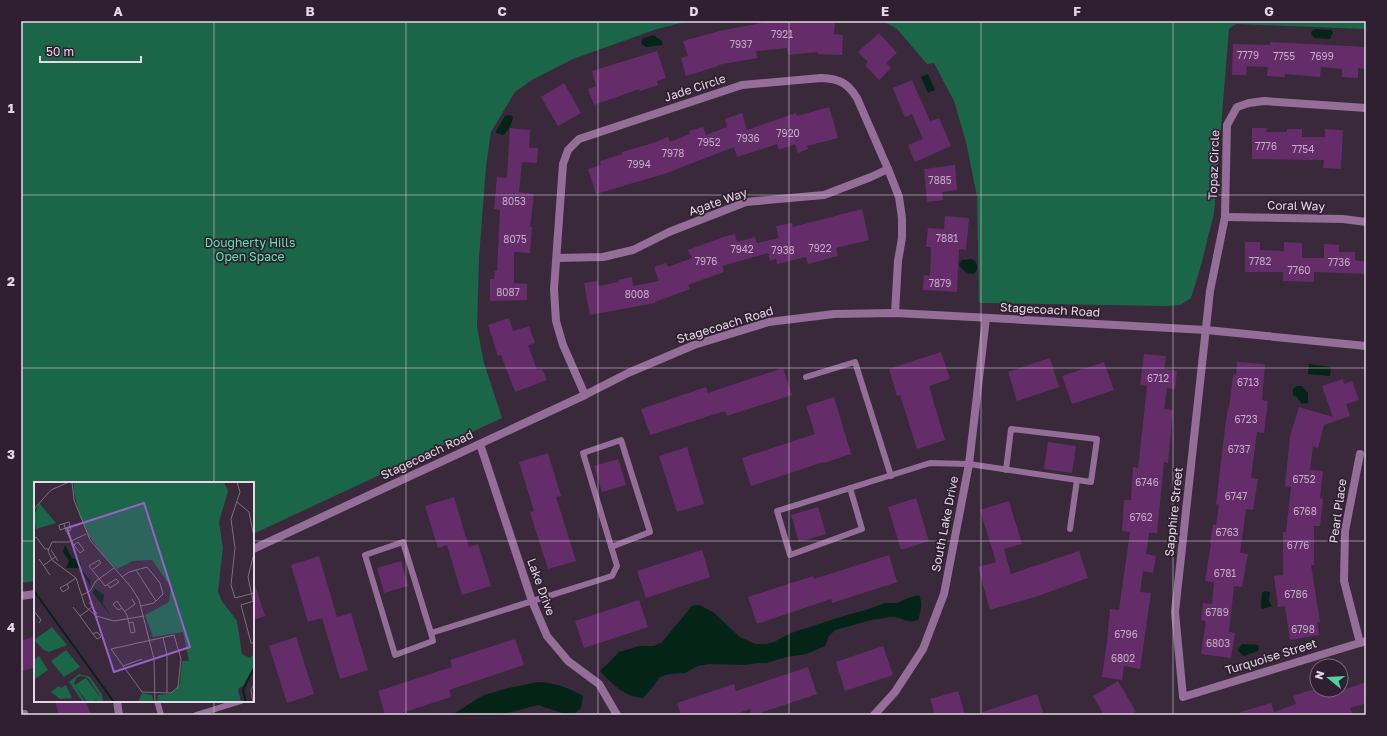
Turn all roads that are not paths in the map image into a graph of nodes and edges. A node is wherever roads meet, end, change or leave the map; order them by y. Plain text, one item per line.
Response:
1 (1366, 108) edge
2 (888, 169) junction
3 (1225, 217) junction
4 (1366, 222) edge
5 (557, 258) junction
6 (895, 313) junction
7 (986, 318) junction
8 (1206, 330) junction
9 (1366, 346) edge
10 (806, 377) dead end
11 (585, 396) junction
12 (480, 444) junction
13 (1360, 454) dead end
14 (969, 464) junction
15 (1006, 470) junction
16 (891, 476) junction
17 (1077, 480) junction
18 (850, 488) junction
19 (1070, 529) dead end
20 (611, 547) junction
21 (254, 548) edge
22 (34, 594) edge
23 (21, 596) edge
24 (532, 601) junction
25 (431, 633) junction
26 (1363, 642) edge
27 (1183, 697) joint
28 (117, 702) edge
29 (157, 702) edge
30 (238, 702) edge
31 (21, 712) edge
32 (25, 715) edge
33 (119, 715) edge
34 (161, 715) edge
35 (196, 715) edge
36 (617, 715) edge
37 (874, 715) edge

1 - 3 street, Topaz Circle
2 - 5 street, Agate Way
2 - 5 street, Jade Circle
2 - 6 street, Jade Circle
3 - 4 street, Coral Way
3 - 8 street, Topaz Circle
5 - 11 street, Jade Circle
6 - 7 street, Stagecoach Road
6 - 11 street, Stagecoach Road
7 - 8 street, Stagecoach Road
7 - 14 street, South Lake Drive
8 - 9 street, Stagecoach Road
8 - 27 street, Sapphire Street
10 - 16 lane
11 - 12 street, Stagecoach Road
12 - 21 street, Stagecoach Road
12 - 24 street, Lake Drive
13 - 26 street, Pearl Place
14 - 15 lane
14 - 16 lane
14 - 37 street, South Lake Drive
15 - 17 lane
15 - 17 lane
16 - 18 lane
17 - 19 lane
18 - 18 lane
20 - 20 lane
20 - 24 lane
22 - 23 street
24 - 25 lane
24 - 36 street, Lake Drive
25 - 25 lane
26 - 27 street, Turquoise Street
28 - 33 street
29 - 34 lane
30 - 35 lane
31 - 32 lane

